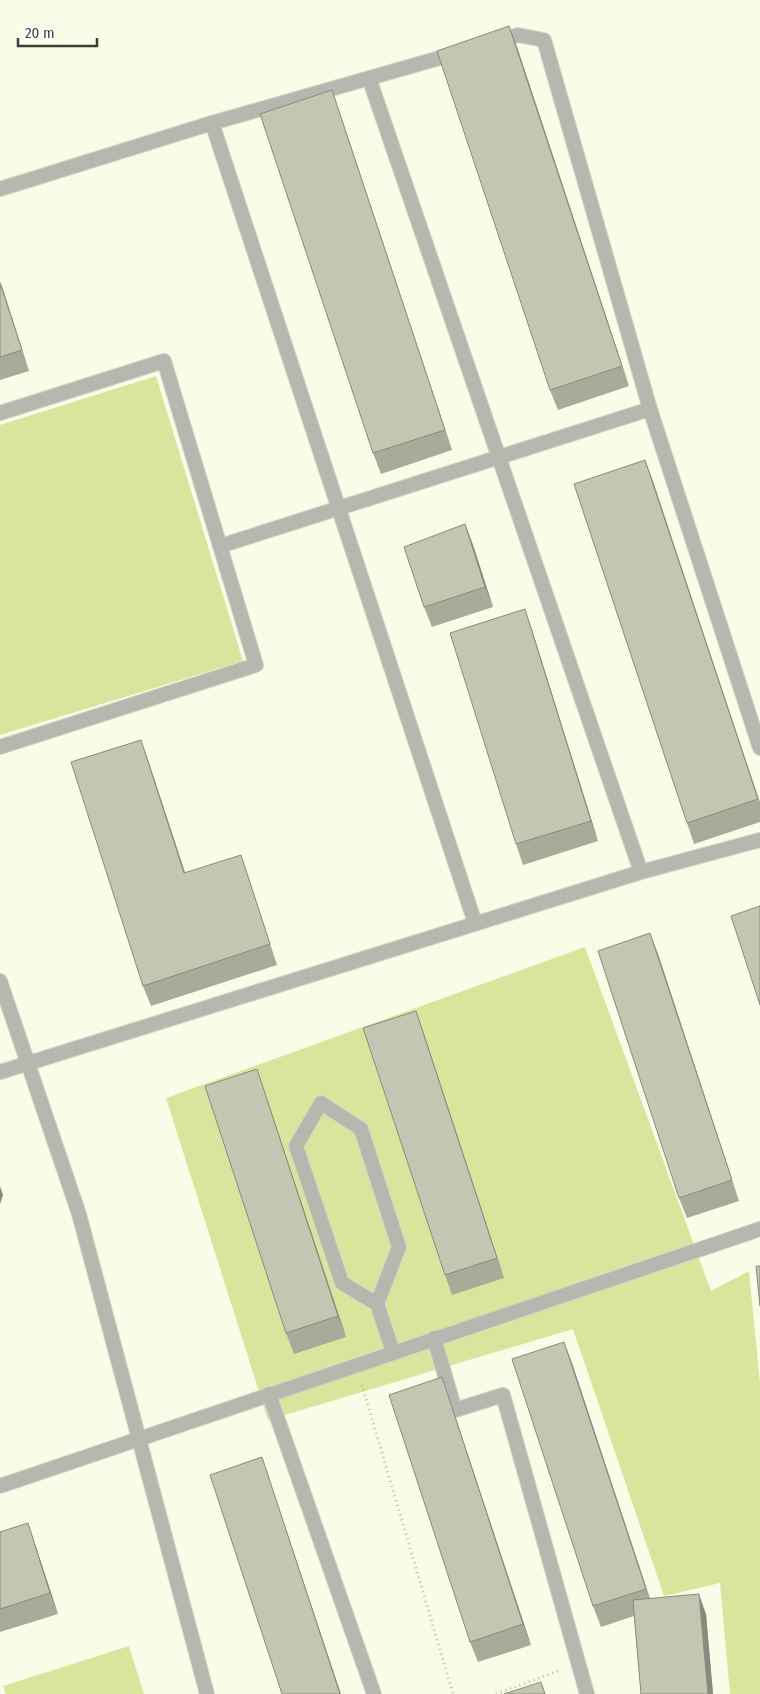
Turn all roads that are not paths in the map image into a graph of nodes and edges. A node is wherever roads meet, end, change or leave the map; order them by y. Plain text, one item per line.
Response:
1 (369, 78) junction
2 (212, 124) junction
3 (0, 189) edge
4 (650, 410) junction
5 (0, 413) edge
6 (499, 458) junction
7 (339, 508) junction
8 (220, 546) junction
9 (0, 746) edge
10 (760, 748) edge
11 (760, 840) edge
12 (641, 872) junction
13 (475, 923) junction
14 (0, 981) edge
15 (28, 1063) junction
16 (0, 1072) edge
17 (760, 1228) edge
18 (377, 1304) junction
19 (434, 1338) junction
20 (393, 1352) junction
21 (269, 1394) junction
22 (139, 1438) junction
23 (0, 1486) edge
24 (207, 1694) edge
25 (374, 1694) edge
26 (587, 1694) edge

1 - 2 lane
1 - 4 lane
1 - 6 lane
2 - 3 lane
2 - 7 lane
4 - 6 lane
4 - 10 lane
5 - 8 lane
6 - 7 lane
6 - 12 lane
7 - 8 lane
7 - 13 lane
8 - 9 lane
11 - 12 lane
12 - 13 lane
13 - 15 lane
14 - 15 lane
15 - 16 lane
15 - 22 lane
17 - 19 lane
18 - 18 lane
18 - 20 lane
19 - 20 lane
19 - 26 lane
20 - 21 lane
21 - 22 lane
21 - 25 lane
22 - 23 lane
22 - 24 lane

